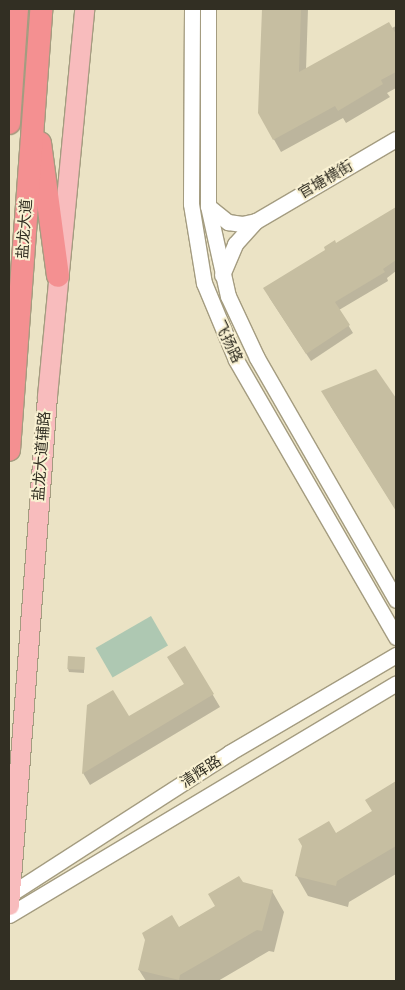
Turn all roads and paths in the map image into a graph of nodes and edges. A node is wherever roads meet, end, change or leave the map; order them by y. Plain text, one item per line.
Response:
1 (17, 9) edge
2 (41, 9) edge
3 (84, 9) edge
4 (192, 9) edge
5 (208, 9) edge
6 (34, 100) junction
7 (9, 123) edge
8 (396, 139) edge
9 (208, 206) junction
10 (256, 222) junction
11 (58, 276) junction
12 (222, 276) junction
13 (9, 450) edge
14 (396, 600) edge
15 (396, 636) edge
16 (396, 655) edge
17 (396, 683) edge
18 (9, 898) edge
19 (9, 915) edge

1 - 7 highway
2 - 6 highway, 盐龙大道
3 - 11 main road, 盐龙大道辅路
4 - 15 street, 飞扬路
5 - 9 street, 飞扬路
6 - 11 highway
6 - 13 highway, 盐龙大道
8 - 10 street, 官塘横街
9 - 10 street, 官塘横街
9 - 12 street, 飞扬路
10 - 12 street, 官塘横街
11 - 18 main road, 盐龙大道辅路
12 - 14 street, 飞扬路
16 - 18 street, 清辉路
17 - 19 street, 清辉路

